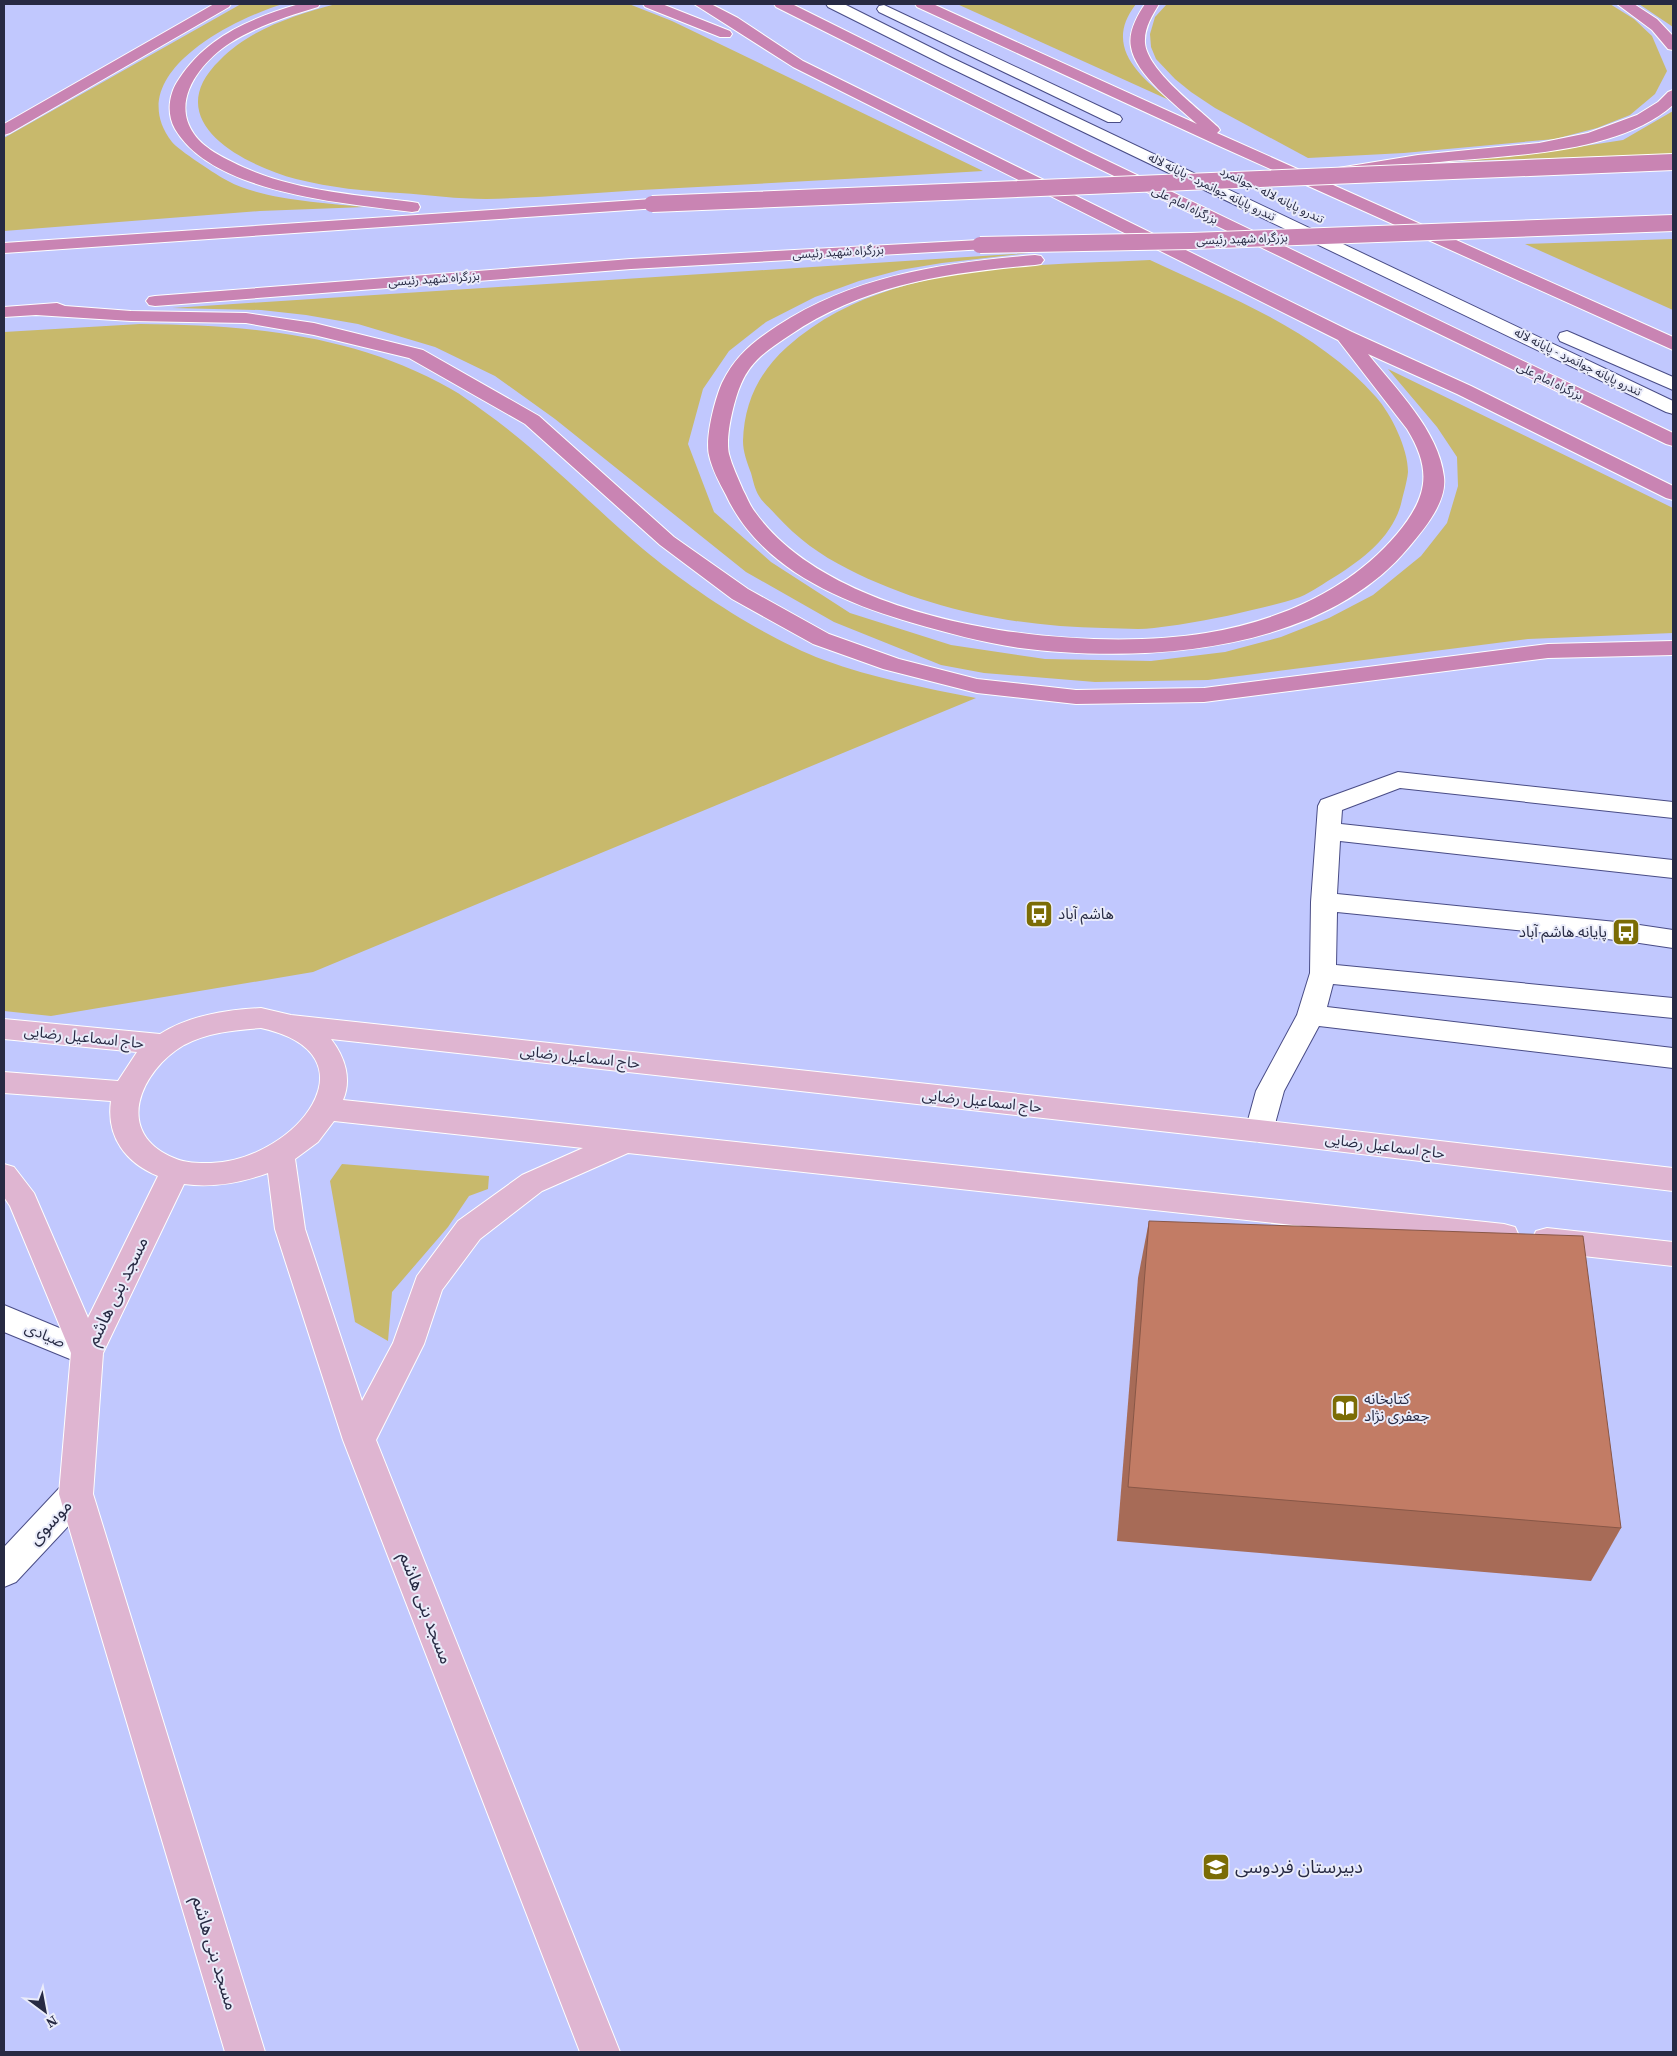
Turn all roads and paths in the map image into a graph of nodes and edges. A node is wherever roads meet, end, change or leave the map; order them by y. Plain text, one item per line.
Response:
1 (224, 4) edge
2 (312, 4) edge
3 (650, 4) edge
4 (701, 4) edge
5 (781, 4) edge
6 (833, 4) edge
7 (873, 4) edge
8 (922, 4) edge
9 (1152, 4) edge
10 (1624, 4) edge
11 (1673, 46) edge
12 (798, 64) junction
13 (1673, 95) edge
14 (1126, 125) dead end
15 (4, 130) edge
16 (1223, 142) junction
17 (1673, 162) edge
18 (1205, 163) dead end
19 (1326, 176) junction
20 (1268, 193) dead end
21 (473, 215) junction
22 (1321, 219) dead end
23 (1673, 223) edge
24 (1191, 241) junction
25 (4, 248) edge
26 (1383, 249) dead end
27 (38, 310) junction
28 (4, 312) edge
29 (1557, 332) dead end
30 (1345, 336) junction
31 (1673, 344) edge
32 (1673, 384) edge
33 (1673, 408) edge
34 (1673, 440) edge
35 (1673, 494) edge
36 (1673, 648) edge
37 (1673, 810) edge
38 (1329, 831) junction
39 (1673, 868) edge
40 (1324, 902) junction
41 (1673, 939) edge
42 (1323, 973) junction
43 (1673, 1008) edge
44 (1311, 1015) junction
45 (291, 1025) junction
46 (4, 1029) edge
47 (164, 1045) junction
48 (1673, 1058) edge
49 (4, 1082) edge
50 (126, 1092) junction
51 (327, 1109) junction
52 (1259, 1131) junction
53 (625, 1141) junction
54 (280, 1155) junction
55 (175, 1171) junction
56 (4, 1175) edge
57 (1673, 1180) edge
58 (1673, 1254) edge
59 (4, 1318) edge
60 (87, 1353) junction
61 (359, 1440) junction
62 (76, 1494) junction
63 (4, 1572) edge
64 (245, 2052) edge
65 (600, 2052) edge

1 - 15 highway
2 - 21 highway
3 - 12 highway
4 - 12 highway
5 - 34 highway, بزرگراه امام علی
6 - 33 street, تندرو پایانه جوانمرد - پایانه لاله
7 - 14 street
8 - 16 highway
9 - 16 highway
10 - 11 highway
12 - 30 highway
13 - 19 highway, bridge
16 - 31 highway
17 - 19 highway, bridge
18 - 20 street, تندرو پایانه لاله - جوانمرد
19 - 21 highway, bridge
21 - 25 highway
22 - 26 street, تندرو پایانه لاله - جوانمرد
23 - 24 highway, بزرگراه شهید رئیسی, bridge
24 - 27 highway, بزرگراه شهید رئیسی, bridge
24 - 30 highway, bridge
27 - 28 highway, بزرگراه شهید رئیسی
27 - 36 highway
29 - 32 street
30 - 35 highway
37 - 38 street
38 - 39 street
38 - 40 street
40 - 41 street
40 - 42 street
42 - 43 street
42 - 44 street
44 - 48 street
44 - 52 street
45 - 47 main road
45 - 51 main road
45 - 52 main road, حاج اسماعیل رضایی
46 - 47 main road, حاج اسماعیل رضایی
47 - 50 main road
49 - 50 main road
50 - 55 main road
51 - 53 main road
51 - 54 main road
52 - 57 main road, حاج اسماعیل رضایی
53 - 58 main road
53 - 61 main road
54 - 55 main road
54 - 61 main road, مسجد بنی هاشم
55 - 60 main road, مسجد بنی هاشم
56 - 60 main road
59 - 60 street, صیادی
60 - 62 main road, مسجد بنی هاشم
61 - 65 main road, مسجد بنی هاشم
62 - 63 street, موسوی
62 - 64 main road, مسجد بنی هاشم

